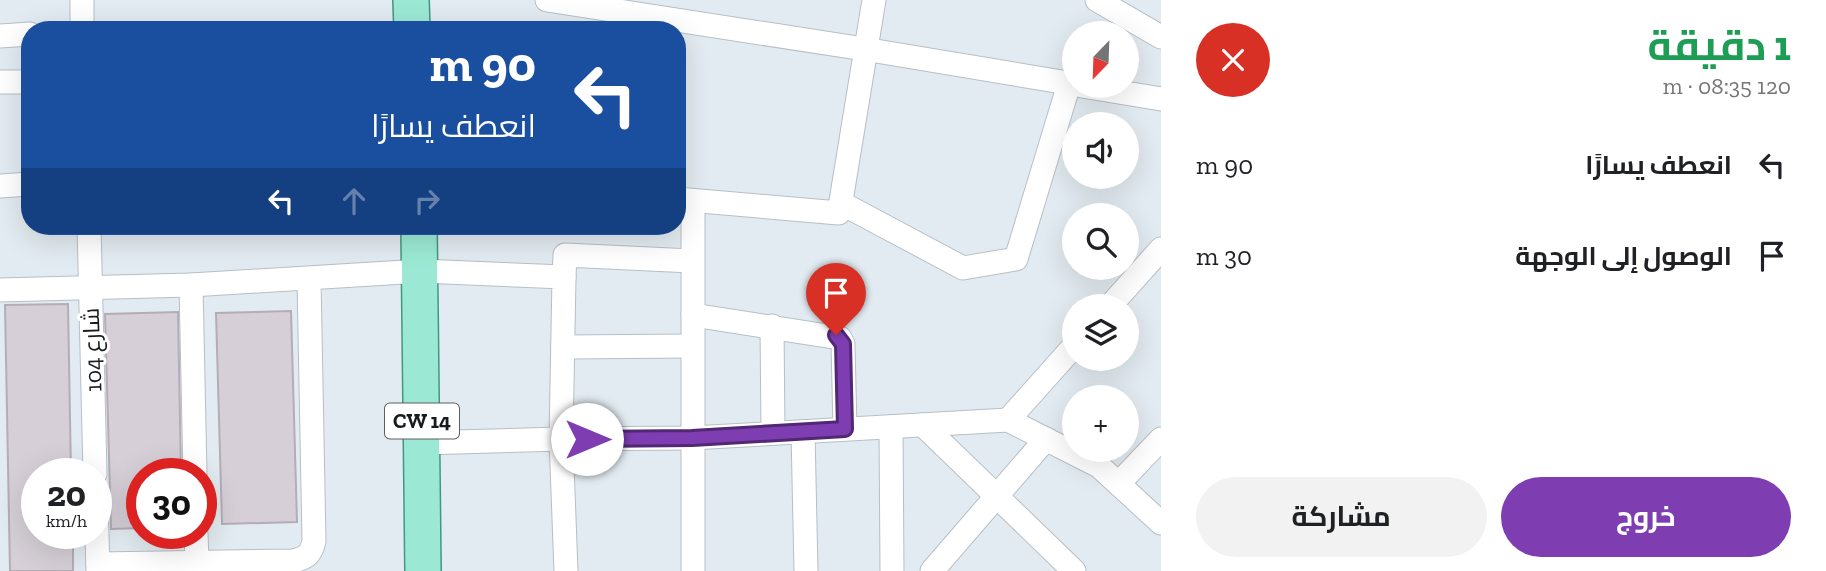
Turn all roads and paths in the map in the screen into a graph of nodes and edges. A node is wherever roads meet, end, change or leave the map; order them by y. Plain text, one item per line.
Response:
1 (82, 0) edge
2 (411, 0) edge
3 (547, 0) edge
4 (874, 0) edge
5 (1097, 0) edge
6 (82, 21) edge
7 (412, 21) edge
8 (683, 21) edge
9 (686, 21) edge
10 (21, 35) edge
11 (0, 36) edge
12 (1161, 37) edge
13 (864, 49) junction
14 (0, 82) edge
15 (21, 82) edge
16 (1062, 83) edge
17 (1139, 92) edge
18 (1159, 94) edge
19 (1071, 98) edge
20 (21, 185) edge
21 (0, 186) edge
22 (686, 200) edge
23 (841, 202) junction
24 (686, 209) edge
25 (89, 235) edge
26 (419, 235) edge
27 (1161, 249) edge
28 (692, 261) junction
29 (421, 271) junction
30 (564, 277) junction
31 (309, 280) junction
32 (191, 285) junction
33 (90, 288) junction
34 (0, 290) edge
35 (1121, 294) edge
36 (693, 315) junction
37 (772, 326) junction
38 (692, 346) junction
39 (563, 347) junction
40 (1062, 359) edge
41 (1008, 420) junction
42 (923, 425) junction
43 (891, 427) junction
44 (845, 429) junction
45 (803, 432) junction
46 (773, 433) junction
47 (692, 438) junction
48 (561, 439) junction
49 (1046, 439) junction
50 (1161, 439) edge
51 (422, 443) junction
52 (95, 458) edge
53 (195, 458) edge
54 (1119, 483) junction
55 (997, 497) junction
56 (1161, 523) edge
57 (97, 549) edge
58 (197, 549) edge
59 (197, 562) junction
60 (98, 568) edge
61 (422, 571) edge
62 (566, 571) edge
63 (693, 571) edge
64 (806, 571) edge
65 (892, 571) edge
66 (932, 571) edge
67 (1074, 571) edge

1 - 6 street
2 - 7 main road
3 - 8 street
4 - 13 street
5 - 12 street
9 - 13 street
10 - 11 street
13 - 16 street
13 - 23 street
14 - 15 street
17 - 18 street
19 - 23 street
20 - 21 street
22 - 23 street
24 - 28 street
25 - 33 street, شارع 104
26 - 29 main road, CW 14
27 - 35 street
28 - 30 street
28 - 36 street
29 - 30 street
29 - 31 street
29 - 51 main road, CW 14
30 - 39 street
31 - 32 street
31 - 59 street
32 - 33 street
32 - 53 street
33 - 34 street
33 - 52 street, شارع 104
36 - 37 street
36 - 38 street
37 - 44 street
37 - 46 street
38 - 39 street
38 - 47 street
39 - 48 street
40 - 41 street
41 - 42 street
41 - 49 street
42 - 43 street
42 - 55 street
43 - 44 street
43 - 65 street
44 - 45 street
45 - 46 street
45 - 64 street
46 - 47 street
47 - 48 street
47 - 63 street
48 - 51 street
48 - 62 street
49 - 54 street
49 - 55 street
50 - 54 street
51 - 61 main road, CW 14
54 - 56 street
55 - 66 street
55 - 67 street
57 - 60 street
58 - 59 street
59 - 60 street

